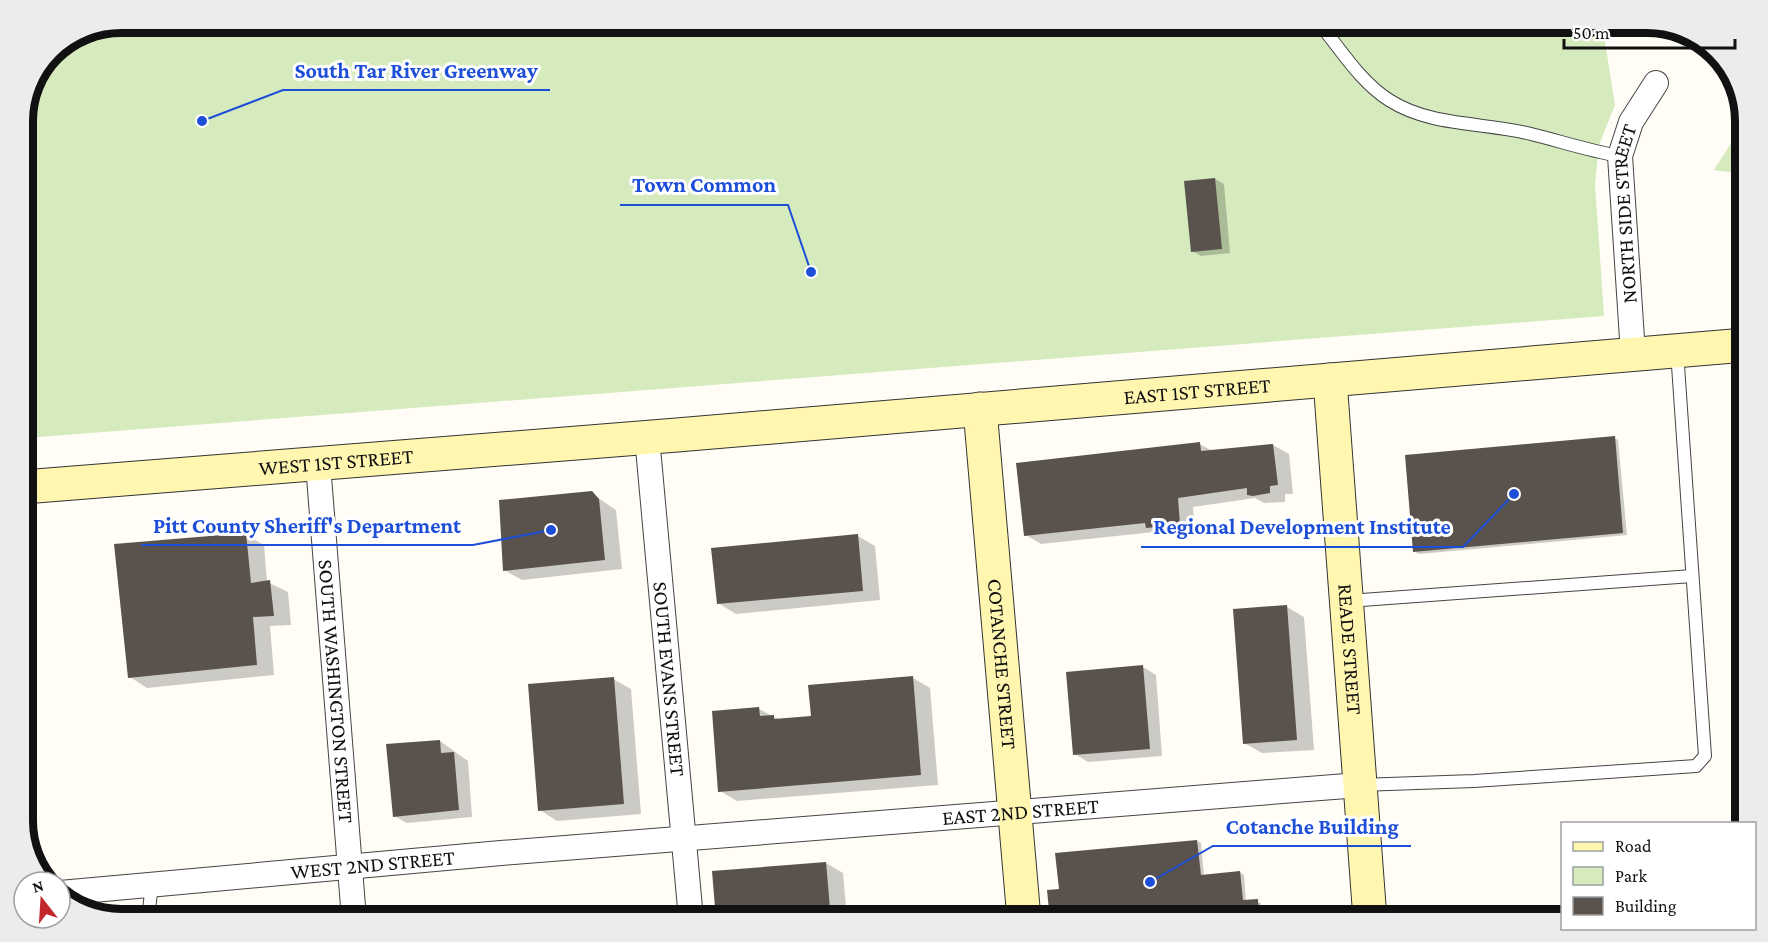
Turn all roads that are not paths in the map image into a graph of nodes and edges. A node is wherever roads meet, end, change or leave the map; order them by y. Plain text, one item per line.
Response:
1 (1327, 33) edge
2 (1656, 83) dead end
3 (1620, 156) junction
4 (1735, 346) edge
5 (1677, 350) junction
6 (1633, 354) junction
7 (1330, 380) junction
8 (980, 409) junction
9 (648, 437) junction
10 (318, 464) junction
11 (33, 486) edge
12 (1692, 576) junction
13 (1344, 602) junction
14 (1359, 785) junction
15 (1016, 811) junction
16 (684, 839) junction
17 (350, 867) junction
18 (152, 884) junction
19 (72, 891) edge
20 (149, 909) edge
21 (353, 909) edge
22 (690, 909) edge
23 (1023, 909) edge
24 (1369, 909) edge

1 - 3 lane
2 - 3 street, NORTH SIDE STREET
3 - 6 street, NORTH SIDE STREET
4 - 5 street, EAST 1ST STREET
5 - 6 street, EAST 1ST STREET
5 - 12 lane
6 - 7 street, EAST 1ST STREET
7 - 8 street, EAST 1ST STREET
7 - 13 street, READE STREET
8 - 9 street, EAST 1ST STREET
8 - 15 street, COTANCHE STREET
9 - 10 street, WEST 1ST STREET
9 - 16 street, SOUTH EVANS STREET
10 - 11 street, WEST 1ST STREET
10 - 17 street, SOUTH WASHINGTON STREET
12 - 13 lane
12 - 14 lane
13 - 14 street, READE STREET
14 - 15 street, EAST 2ND STREET
14 - 24 street, READE STREET
15 - 16 street, EAST 2ND STREET
15 - 23 street, COTANCHE STREET
16 - 17 street, WEST 2ND STREET
16 - 22 street, SOUTH EVANS STREET
17 - 18 street, WEST 2ND STREET
17 - 21 street, SOUTH WASHINGTON STREET
18 - 19 street, WEST 2ND STREET
18 - 20 lane

